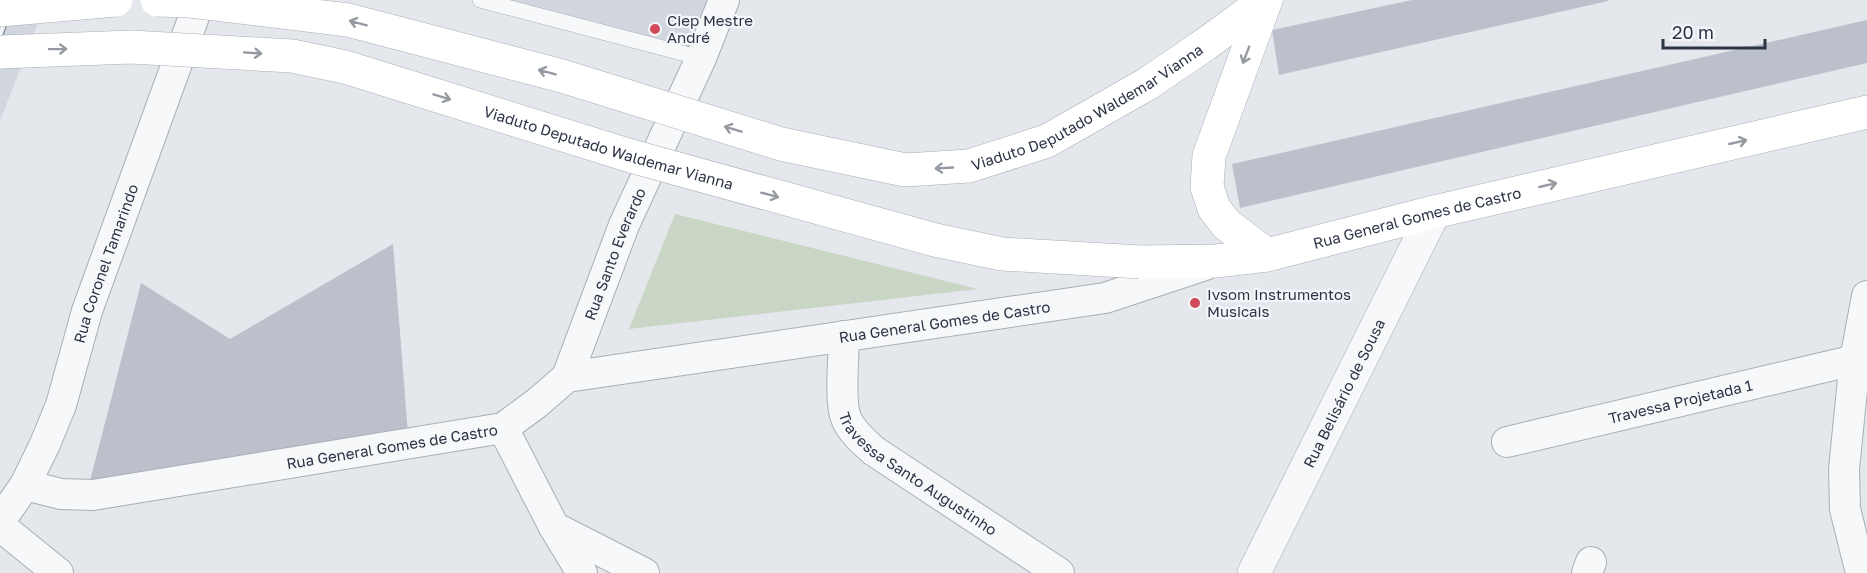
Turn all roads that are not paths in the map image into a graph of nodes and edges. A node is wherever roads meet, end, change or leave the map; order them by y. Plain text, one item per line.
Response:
1 (116, 0) edge
2 (157, 0) edge
3 (200, 0) edge
4 (480, 0) edge
5 (724, 0) edge
6 (1266, 0) edge
7 (0, 10) edge
8 (0, 52) edge
9 (701, 58) junction
10 (1867, 112) edge
11 (1434, 212) junction
12 (1267, 255) junction
13 (1216, 261) junction
14 (1867, 296) edge
15 (844, 336) junction
16 (1856, 360) junction
17 (567, 377) junction
18 (503, 428) junction
19 (1507, 442) dead end
20 (1856, 474) edge
21 (24, 485) junction
22 (0, 521) edge
23 (0, 526) edge
24 (554, 527) junction
25 (58, 573) edge
26 (582, 573) edge
27 (644, 573) edge
28 (1059, 573) edge
29 (1254, 573) edge
30 (1861, 573) edge

1 - 7 main road, bridge
6 -> 2 main road, Viaduto Deputado Waldemar Vianna, bridge
3 - 21 street, Rua Coronel Tamarindo
4 - 9 lane
5 - 9 street, Rua Santo Everardo
6 -> 12 main road
8 -> 13 main road, Viaduto Deputado Waldemar Vianna, bridge
9 - 17 street, Rua Santo Everardo
11 -> 10 main road, Rua General Gomes de Castro
11 - 12 main road, Rua General Gomes de Castro
11 - 29 street, Rua Belisário de Sousa
12 - 13 main road, Rua General Gomes de Castro
13 - 15 street, Rua General Gomes de Castro
14 - 16 street
15 - 17 street, Rua General Gomes de Castro
15 - 28 street, Travessa Santo Augustinho
16 - 19 street, Travessa Projetada 1
16 - 20 street
17 - 18 street, Rua General Gomes de Castro
18 - 21 street, Rua General Gomes de Castro
18 - 24 street
20 - 30 street
21 - 22 street, Rua Coronel Tamarindo
23 - 25 street
24 - 26 street
24 - 27 street

